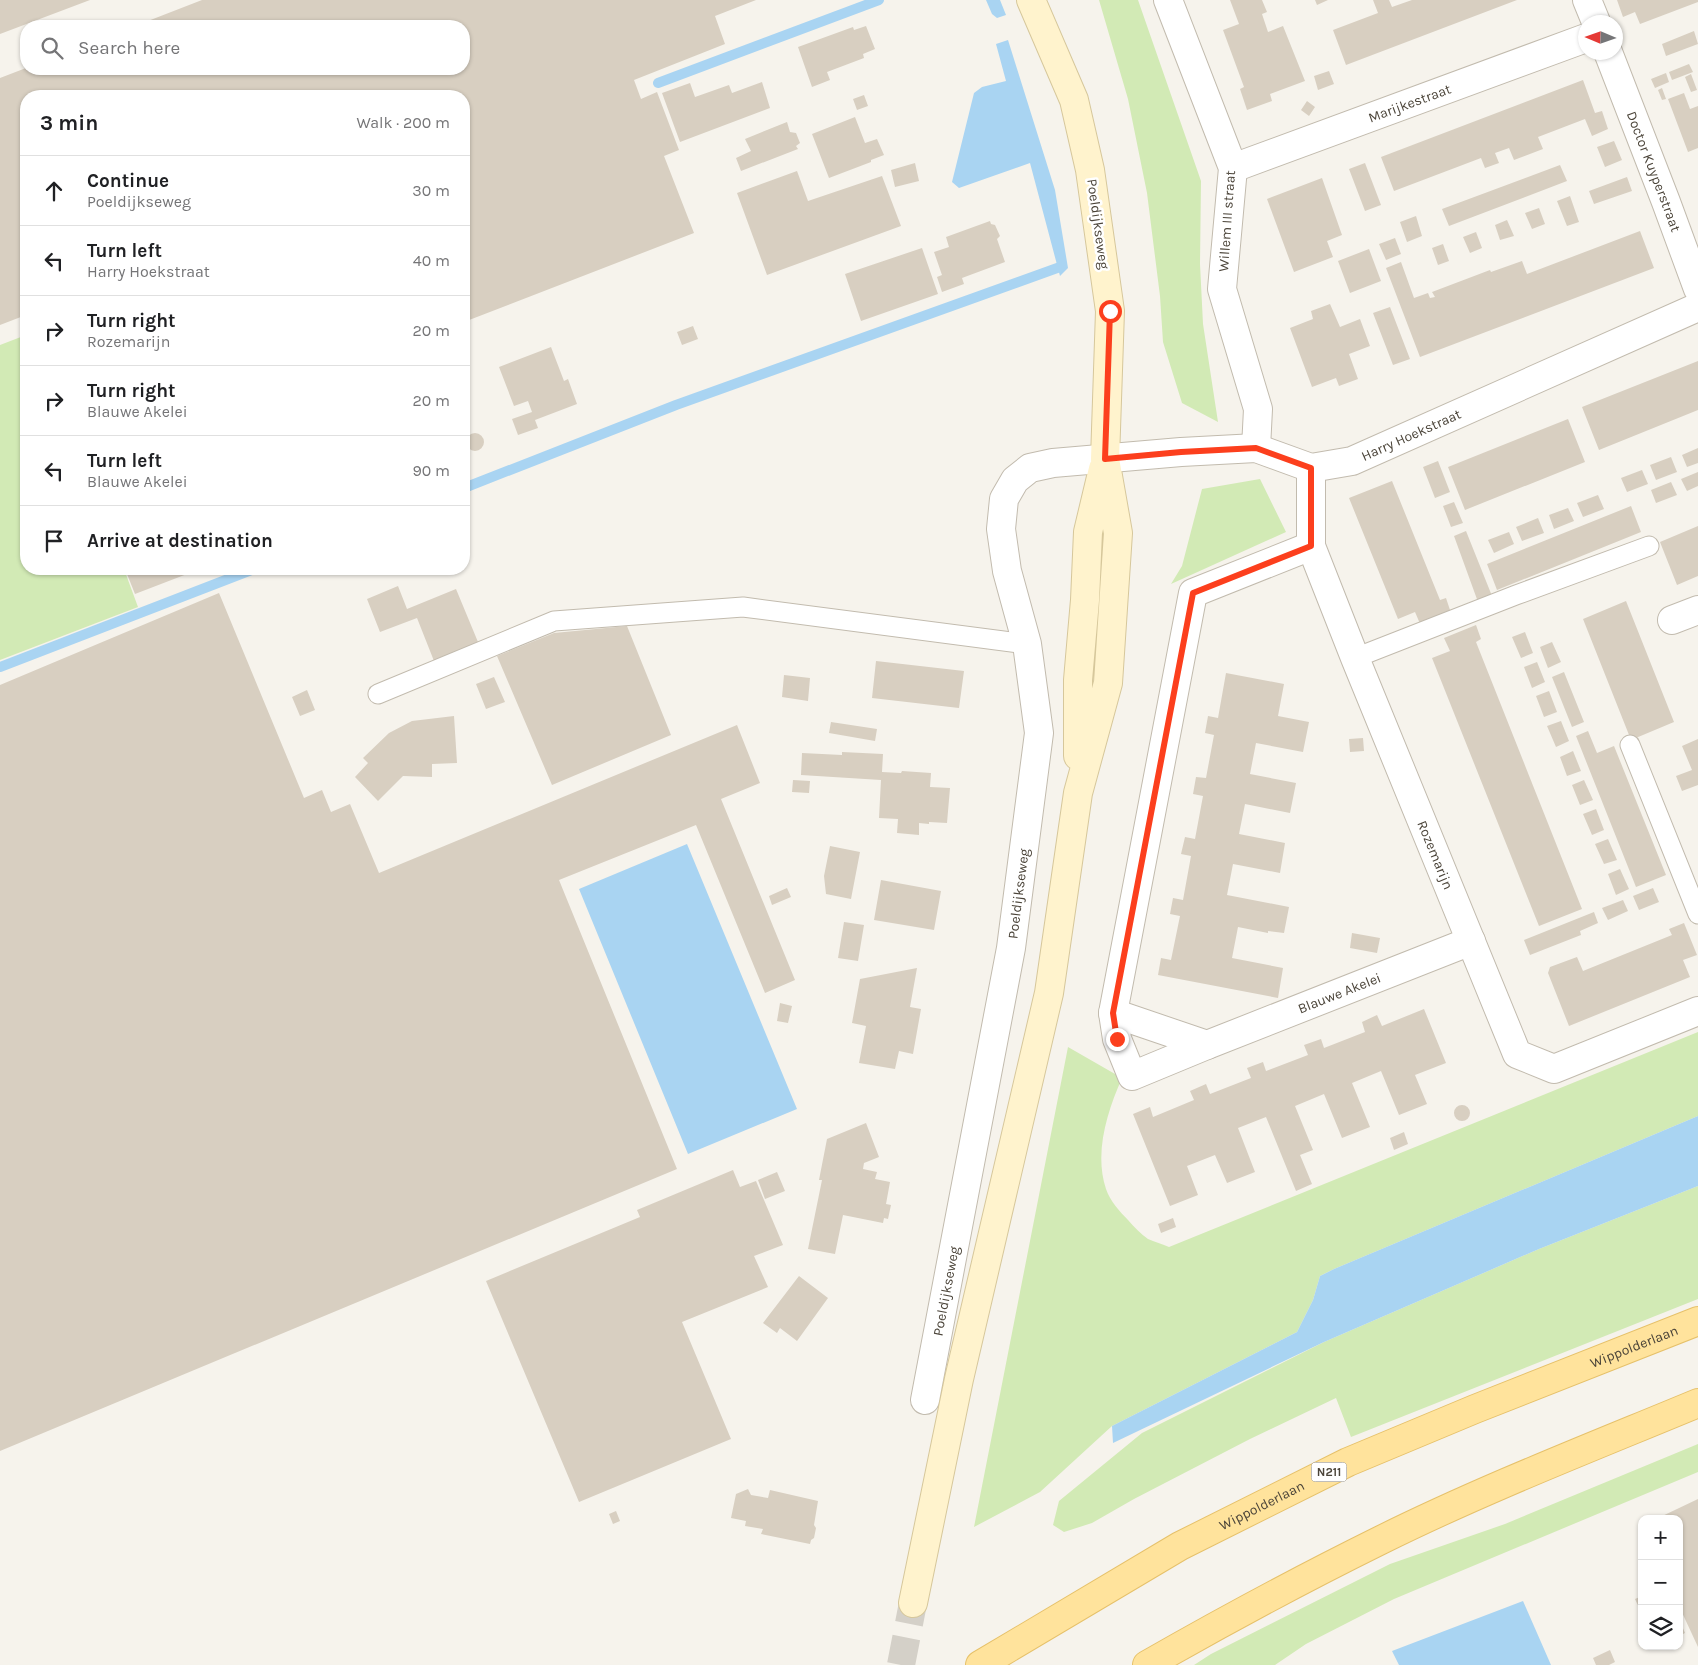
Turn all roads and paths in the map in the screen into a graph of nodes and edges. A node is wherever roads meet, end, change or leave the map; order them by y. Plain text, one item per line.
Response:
1 (1031, 0) edge
2 (1168, 0) edge
3 (1587, 0) edge
4 (1593, 15) edge
5 (1578, 41) edge
6 (1611, 60) edge
7 (1233, 168) junction
8 (1698, 290) edge
9 (1698, 306) edge
10 (1256, 448) junction
11 (1105, 459) junction
12 (1311, 468) junction
13 (1311, 546) junction
14 (1649, 546) dead end
15 (1698, 610) edge
16 (1672, 620) dead end
17 (1026, 644) junction
18 (1355, 658) junction
19 (378, 694) dead end
20 (1630, 744) dead end
21 (1698, 914) edge
22 (1471, 941) junction
23 (1698, 1011) edge
24 (1113, 1013) junction
25 (1207, 1046) junction
26 (1698, 1321) edge
27 (925, 1400) dead end
28 (1698, 1403) edge
29 (913, 1603) tunnel mouth
30 (980, 1665) edge
31 (1147, 1665) edge

1 - 11 street, Poeldijkseweg
2 - 7 street, Willem III straat
3 - 4 street
5 - 7 street, Marijkestraat
6 - 8 street, Doctor Kuyperstraat
7 - 10 street, Willem III straat
9 - 12 street, Harry Hoekstraat
10 - 11 street, Harry Hoekstraat
10 - 12 street, Harry Hoekstraat
11 - 17 street, Poeldijkseweg
11 - 29 street, Poeldijkseweg
12 - 13 street, Rozemarijn
13 - 18 street, Rozemarijn
13 - 24 street, Blauwe Akelei
14 - 18 lane
15 - 16 street
17 - 19 lane
17 - 27 street, Poeldijkseweg
18 - 22 street, Rozemarijn
20 - 21 lane
22 - 23 street, Rozemarijn
22 - 25 street, Blauwe Akelei
24 - 25 street
24 - 25 street, Blauwe Akelei
26 - 30 main road, Wippolderlaan / N211
28 - 31 main road

